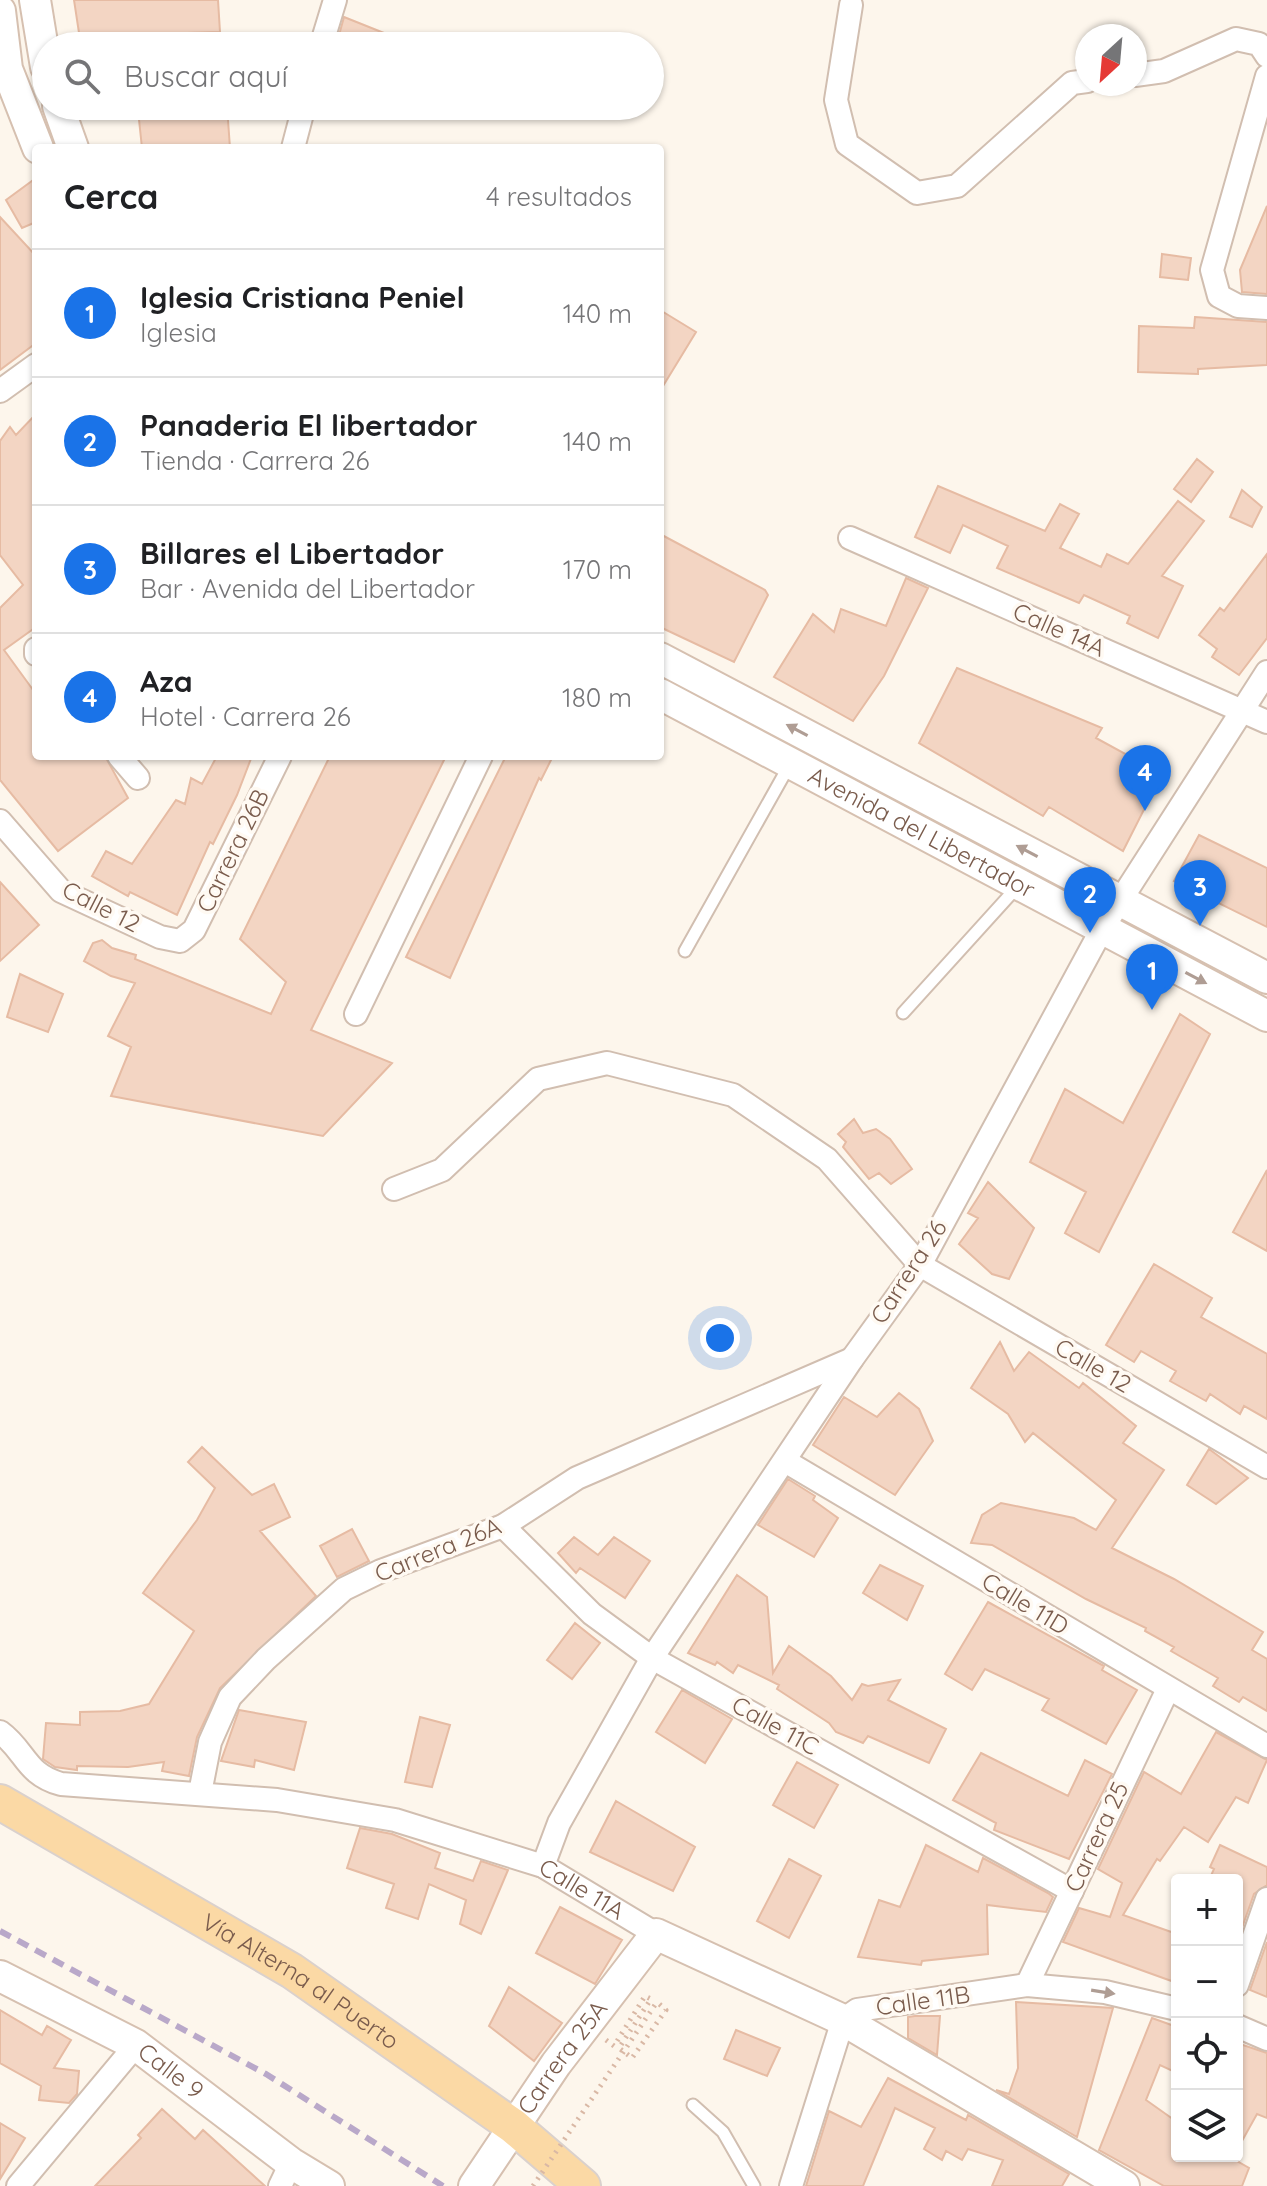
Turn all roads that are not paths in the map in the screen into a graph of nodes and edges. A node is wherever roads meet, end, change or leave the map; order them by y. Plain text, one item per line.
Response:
1 (35, 0) edge
2 (335, 0) edge
3 (851, 5) dead end
4 (0, 11) edge
5 (40, 32) edge
6 (325, 32) edge
7 (1267, 56) edge
8 (4, 70) edge
9 (1147, 73) edge
10 (1267, 76) edge
11 (1075, 83) edge
12 (63, 120) edge
13 (300, 120) edge
14 (36, 144) edge
15 (72, 144) edge
16 (294, 144) edge
17 (1267, 308) edge
18 (32, 368) edge
19 (0, 391) edge
20 (850, 538) dead end
21 (664, 660) edge
22 (1267, 672) edge
23 (664, 696) edge
24 (1241, 710) junction
25 (1267, 722) edge
26 (122, 760) edge
27 (278, 760) edge
28 (479, 760) edge
29 (790, 763) junction
30 (138, 778) dead end
31 (0, 821) edge
32 (1019, 885) junction
33 (1121, 900) junction
34 (1102, 929) junction
35 (180, 941) joint
36 (685, 951) dead end
37 (1267, 978) edge
38 (903, 1013) dead end
39 (356, 1014) dead end
40 (1267, 1016) edge
41 (394, 1189) dead end
42 (920, 1265) junction
43 (852, 1359) junction
44 (785, 1461) junction
45 (1267, 1467) edge
46 (503, 1526) junction
47 (652, 1658) junction
48 (1168, 1689) junction
49 (0, 1732) edge
50 (1267, 1746) edge
51 (200, 1793) junction
52 (0, 1802) edge
53 (543, 1866) junction
54 (1072, 1891) junction
55 (1267, 1899) edge
56 (656, 1934) junction
57 (1260, 1940) edge
58 (1243, 1973) edge
59 (0, 1976) edge
60 (1027, 1985) junction
61 (1171, 2008) edge
62 (843, 2020) junction
63 (1243, 2029) edge
64 (1267, 2039) edge
65 (136, 2045) junction
66 (693, 2105) dead end
67 (513, 2126) junction
68 (285, 2174) edge
69 (18, 2186) edge
70 (329, 2186) edge
71 (474, 2186) edge
72 (583, 2186) edge
73 (754, 2186) edge
74 (791, 2186) edge
75 (1124, 2186) edge

1 - 5 main road
2 - 6 street
3 - 11 street
4 - 8 main road
7 - 9 street
8 - 14 main road
10 - 17 street
12 - 15 main road
13 - 16 street
18 - 19 street
20 - 24 street, Calle 14A
33 -> 21 main road, Avenida del Libertador
22 - 24 street, Carrera 26
23 - 29 main road, Avenida del Libertador
24 - 25 street, Calle 14A
24 - 33 street, Carrera 26
26 - 30 street
27 - 35 street, Carrera 26B
28 - 39 street
29 - 32 main road, Avenida del Libertador
29 - 36 lane
31 - 35 street, Calle 12
32 - 34 main road, Avenida del Libertador
32 - 38 lane
33 - 34 street, Carrera 26
33 - 37 main road, Avenida del Libertador
34 -> 40 main road, Avenida del Libertador
34 - 42 street, Carrera 26
41 - 42 street, Calle 12
42 - 43 street, Carrera 26
42 - 45 street, Calle 12
43 - 44 street, Carrera 26
43 - 46 street, Carrera 26A
44 - 47 street, Carrera 26
44 - 48 street, Calle 11D
46 - 47 street, Calle 11C
46 - 51 street, Carrera 26A
47 - 53 street, Carrera 26
47 - 54 street, Calle 11C
48 - 50 street, Calle 11D
48 - 54 street, Carrera 25
49 - 51 street, Calle 11A
51 - 53 street, Calle 11A
52 - 67 main road, Vía Alterna al Puerto
53 - 56 street, Calle 11A
54 - 60 street, Carrera 25
55 - 57 street
56 - 62 main road, Calle 11A
56 - 67 main road, Carrera 25A
57 - 58 street
59 - 65 main road, Calle 9
60 -> 61 street, Calle 11B
60 - 62 street, Calle 11B
62 - 74 street, Calle 11B
62 - 75 main road, Calle 11A
63 - 64 street
65 - 68 main road, Calle 9
65 - 69 street
66 - 73 lane
67 - 71 main road, Carrera 25A
67 - 72 main road, Vía Alterna al Puerto
68 - 70 main road, Calle 9

